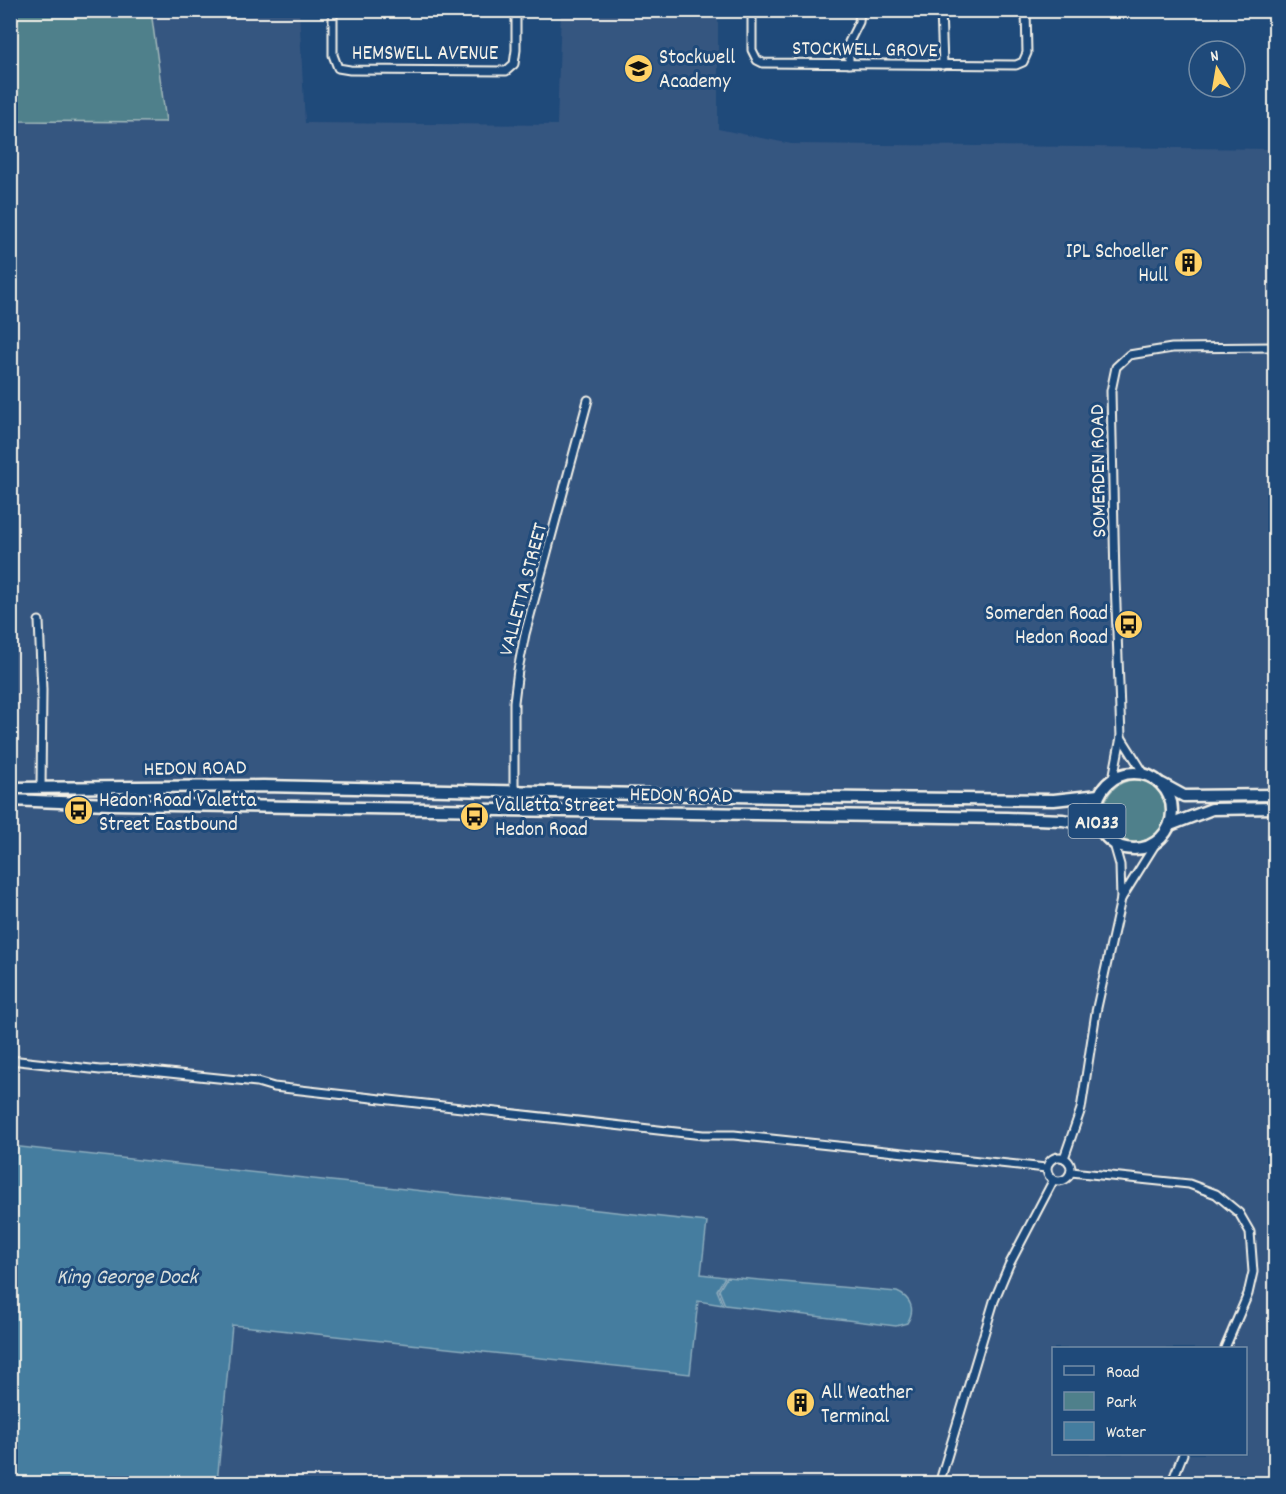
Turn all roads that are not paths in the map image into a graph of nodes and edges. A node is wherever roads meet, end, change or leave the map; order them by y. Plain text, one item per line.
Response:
1 (333, 10) edge
2 (516, 10) edge
3 (752, 10) edge
4 (860, 10) edge
5 (941, 10) edge
6 (1026, 10) edge
7 (849, 64) junction
8 (943, 65) junction
9 (1273, 347) dead end
10 (588, 400) dead end
11 (39, 621) dead end
12 (1121, 737) junction
13 (1145, 775) junction
14 (1113, 779) junction
15 (1159, 783) junction
16 (10, 788) edge
17 (41, 788) junction
18 (514, 790) junction
19 (1099, 795) junction
20 (1275, 795) edge
21 (10, 800) edge
22 (1275, 808) edge
23 (1170, 825) junction
24 (1099, 827) junction
25 (1156, 843) junction
26 (1114, 844) junction
27 (1120, 899) junction
28 (10, 1060) edge
29 (1064, 1158) junction
30 (1046, 1168) junction
31 (1071, 1172) junction
32 (1053, 1180) junction
33 (1225, 1347) edge
34 (1183, 1455) edge
35 (939, 1484) edge
36 (1171, 1484) edge

1 - 2 street, HEMSWELL AVENUE
3 - 7 street, STOCKWELL GROVE
4 - 7 street
5 - 8 street
6 - 8 street, STOCKWELL GROVE
7 - 8 street, STOCKWELL GROVE
9 - 12 street, SOMERDEN ROAD
10 - 18 street, VALLETTA STREET
11 - 17 street
12 - 13 street
12 - 14 street, SOMERDEN ROAD
13 - 14 highway, A1033
13 - 15 highway
14 - 19 highway, A1033
15 - 20 highway
15 - 23 highway
16 - 17 highway, HEDON ROAD / A1033
17 - 18 highway, HEDON ROAD / A1033
18 - 19 highway, HEDON ROAD / A1033
19 - 24 highway, A1033
21 - 24 highway, HEDON ROAD / A1033
22 - 23 highway
23 - 25 highway, A1033
24 - 26 highway, A1033
25 - 26 highway, A1033
25 - 27 street
26 - 27 street
27 - 29 street
28 - 30 street
29 - 30 street
29 - 31 street
30 - 32 street
31 - 32 street
31 - 33 street
32 - 35 street
34 - 36 street

